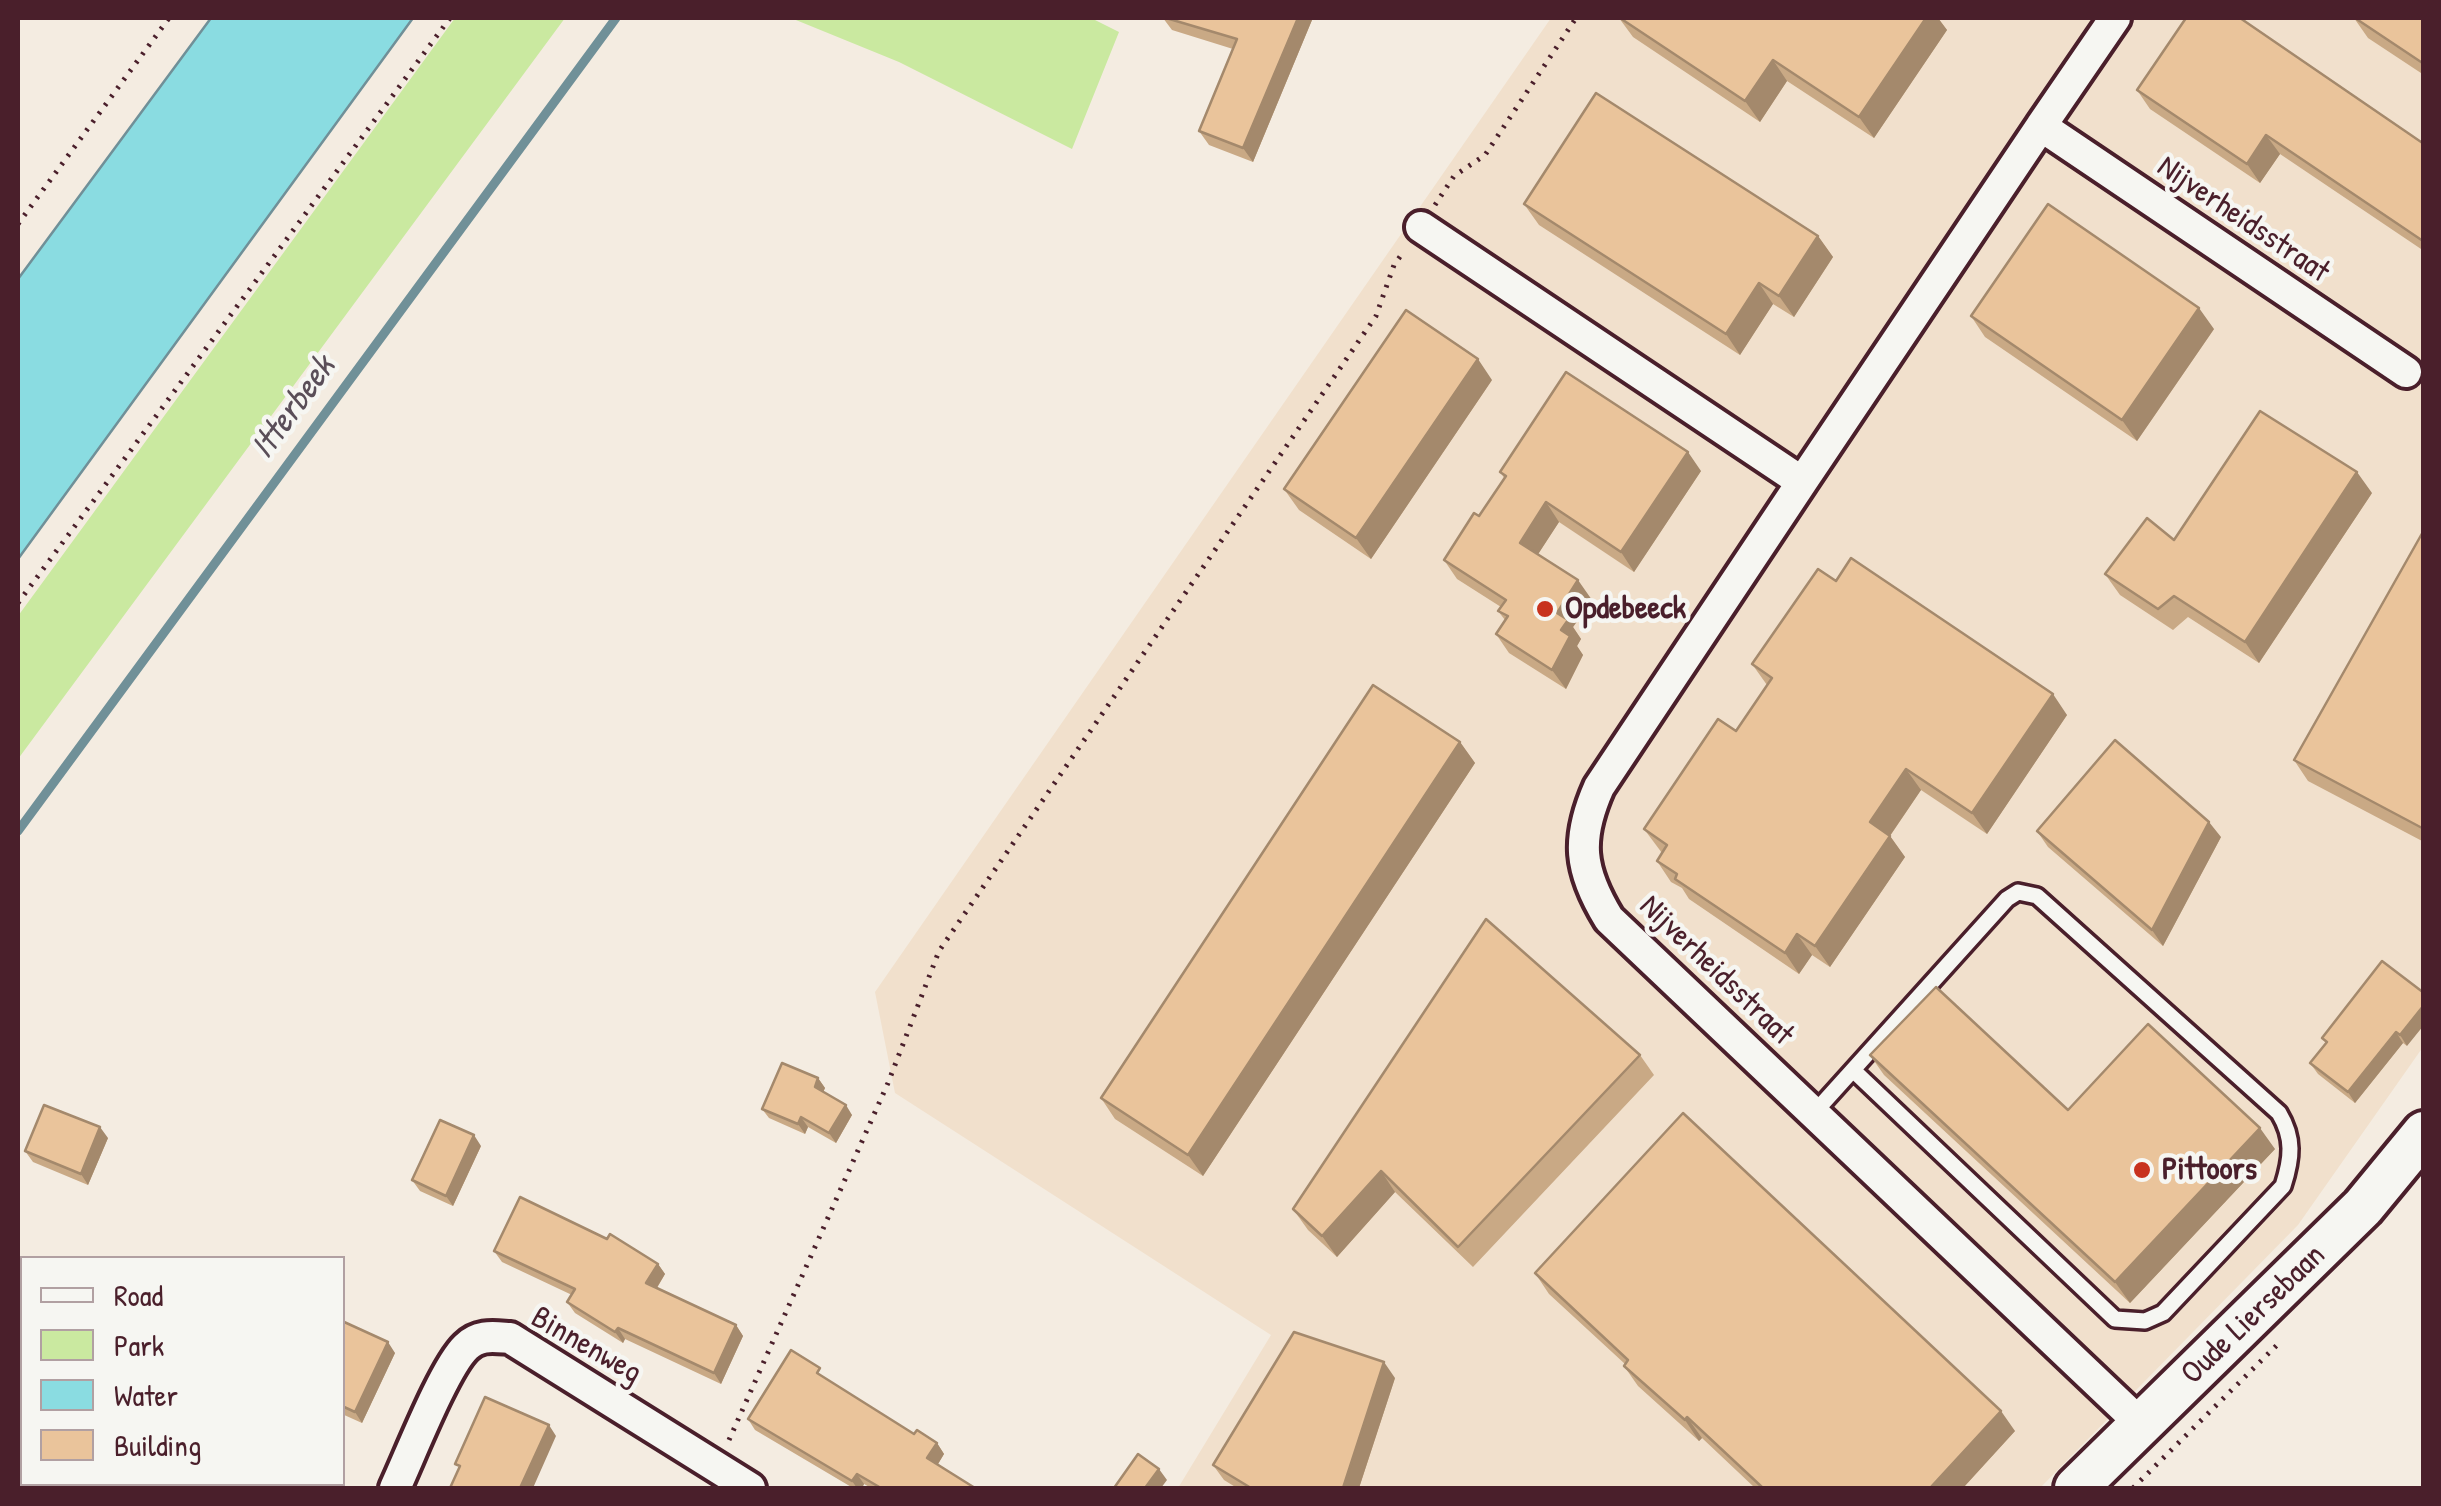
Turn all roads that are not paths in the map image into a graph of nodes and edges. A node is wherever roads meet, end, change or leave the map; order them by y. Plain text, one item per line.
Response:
1 (2115, 18) edge
2 (2041, 126) junction
3 (1421, 227) road end
4 (2406, 372) dead end
5 (1802, 482) junction
6 (1853, 1070) junction
7 (1814, 1113) junction
8 (2424, 1133) edge
9 (2142, 1424) junction
10 (395, 1488) edge
11 (750, 1488) edge
12 (2076, 1488) edge

1 - 2 street, Nijverheidsstraat
2 - 4 street, Nijverheidsstraat
2 - 5 street, Nijverheidsstraat
3 - 5 street
5 - 7 street, Nijverheidsstraat
6 - 6 lane
6 - 7 lane
7 - 9 street, Nijverheidsstraat
8 - 9 main road, Oude Liersebaan
9 - 12 main road, Oude Liersebaan
10 - 11 street, Binnenweg

